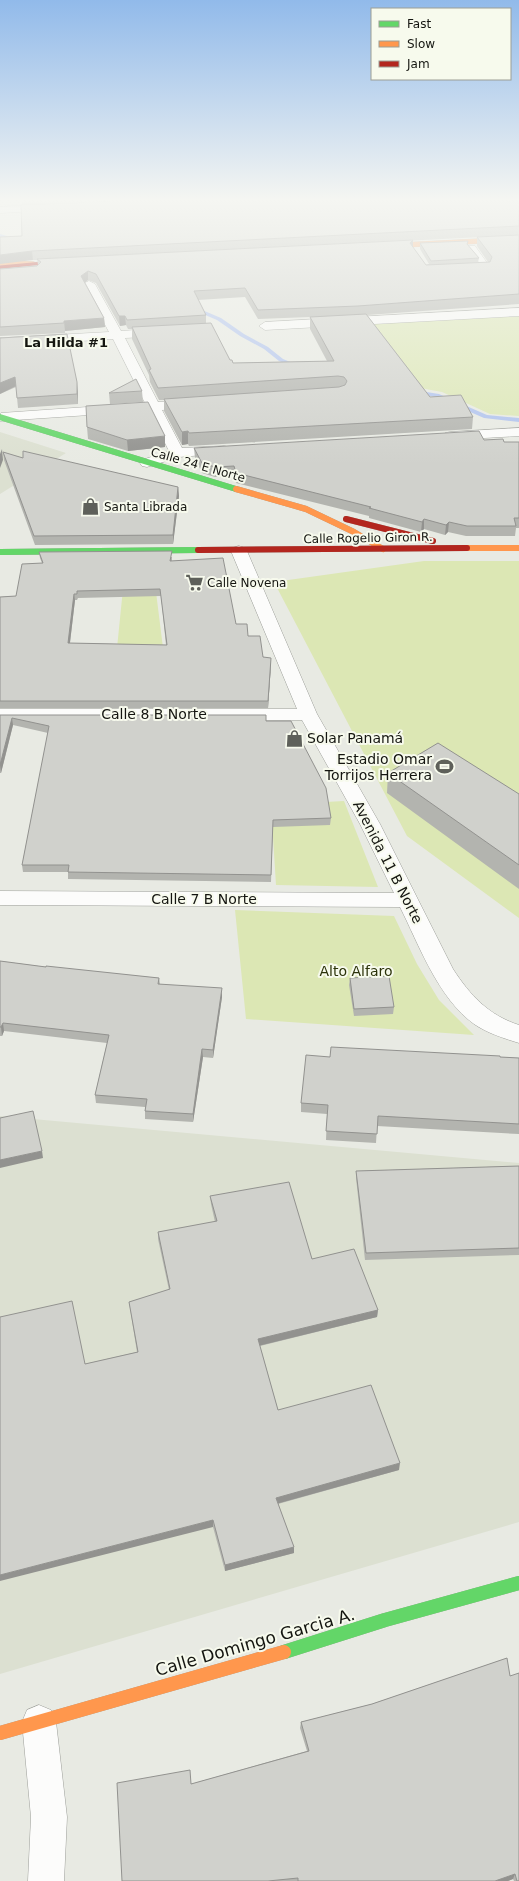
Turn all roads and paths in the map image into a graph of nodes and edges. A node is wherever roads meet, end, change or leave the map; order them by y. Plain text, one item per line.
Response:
1 (92, 289) edge
2 (519, 312) edge
3 (265, 326) dead end
4 (173, 332) edge
5 (117, 335) junction
6 (0, 342) edge
7 (202, 404) edge
8 (155, 407) junction
9 (0, 417) edge
10 (519, 432) edge
11 (439, 437) edge
12 (240, 449) edge
13 (177, 453) junction
14 (147, 463) junction
15 (306, 509) junction
16 (326, 530) dead end
17 (316, 539) dead end
18 (519, 548) edge
19 (383, 549) junction
20 (461, 549) junction
21 (276, 550) junction
22 (239, 551) junction
23 (0, 552) edge
24 (308, 714) junction
25 (0, 715) edge
26 (0, 898) edge
27 (408, 900) junction
28 (519, 1034) edge
29 (519, 1583) edge
30 (39, 1722) junction
31 (0, 1733) edge
32 (46, 1881) edge

1 - 5 street
2 - 3 street
4 - 5 street
5 - 6 street
5 - 8 street
7 - 8 street
8 - 9 street
8 - 13 street
9 - 14 main road, Calle 24 E Norte
10 - 11 street
12 - 13 street
13 - 14 street
14 - 15 main road, Calle 24 E Norte
15 - 16 main road
15 - 19 main road, Calle 24 E Norte
15 - 20 main road
17 - 21 main road
18 - 20 main road
19 - 20 main road, Calle Rogelio Giron R.
19 - 21 main road, Calle Rogelio Giron R.
21 - 22 main road
22 - 23 main road
22 - 24 street, Avenida 11 B Norte
24 - 25 street, Calle 8 B Norte
24 - 27 street, Avenida 11 B Norte
26 - 27 street, Calle 7 B Norte
27 - 28 street, Avenida 11 B Norte
29 - 30 main road, Calle Domingo Garcia A.
30 - 31 main road, Calle Domingo Garcia A.
30 - 32 street

